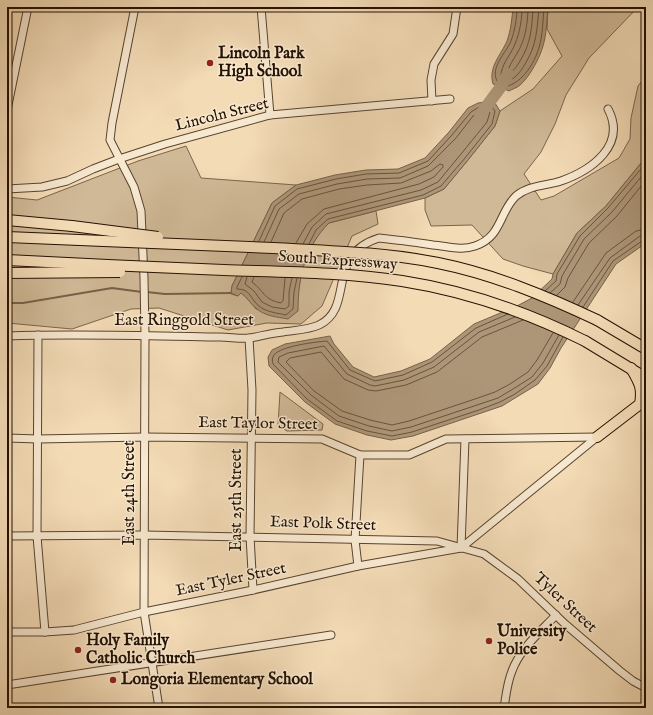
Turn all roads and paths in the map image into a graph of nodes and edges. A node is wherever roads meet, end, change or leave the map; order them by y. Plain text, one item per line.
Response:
1 (28, 7) edge
2 (135, 7) edge
3 (261, 7) edge
4 (457, 7) edge
5 (450, 99) dead end
6 (432, 101) junction
7 (608, 109) dead end
8 (7, 110) edge
9 (270, 115) junction
10 (119, 158) junction
11 (7, 189) edge
12 (7, 220) edge
13 (7, 237) edge
14 (223, 246) junction
15 (7, 260) edge
16 (246, 270) junction
17 (7, 273) edge
18 (38, 335) junction
19 (7, 336) edge
20 (145, 336) junction
21 (249, 338) junction
22 (646, 349) edge
23 (631, 368) junction
24 (646, 378) edge
25 (144, 437) junction
26 (251, 437) junction
27 (598, 437) junction
28 (7, 438) edge
29 (38, 439) junction
30 (465, 439) junction
31 (360, 455) junction
32 (144, 535) junction
33 (7, 536) edge
34 (37, 536) junction
35 (250, 536) junction
36 (355, 540) junction
37 (461, 548) junction
38 (358, 566) junction
39 (253, 590) junction
40 (144, 612) junction
41 (556, 616) junction
42 (7, 632) edge
43 (45, 632) junction
44 (331, 635) dead end
45 (152, 662) junction
46 (7, 685) edge
47 (646, 688) edge
48 (159, 708) edge
49 (504, 708) edge

1 - 8 street
2 - 10 street, East 24th Street
3 - 9 street
4 - 6 street
5 - 6 street, Lincoln Street
6 - 9 street, Lincoln Street
7 - 21 street, East Ringgold Street
9 - 10 street, Lincoln Street
10 - 11 street, Lincoln Street
10 - 20 street, East 24th Street
12 - 14 highway, bridge
13 - 14 highway, South Expressway, bridge
14 - 22 highway, South Expressway, bridge
15 - 16 highway, South Expressway, bridge
16 - 17 highway, bridge
16 - 23 highway, South Expressway, bridge
18 - 19 street, East Ringgold Street
18 - 20 street, East Ringgold Street
18 - 29 street
20 - 21 street, East Ringgold Street
20 - 25 street, East 24th Street
21 - 26 street, East 25th Street
23 - 24 highway, South Expressway
23 - 27 highway
25 - 26 street, East Taylor Street
25 - 29 street, East Taylor Street
25 - 32 street, East 24th Street
26 - 31 street, East Taylor Street
26 - 35 street, East 25th Street
27 - 30 street, East Taylor Street
27 - 37 street
28 - 29 street, East Taylor Street
29 - 34 street
30 - 31 street, East Taylor Street
30 - 37 street
31 - 36 street
32 - 34 street, East Polk Street
32 - 35 street, East Polk Street
32 - 40 street, East 24th Street
33 - 34 street, East Polk Street
34 - 43 street
35 - 36 street, East Polk Street
35 - 39 street, East 25th Street
36 - 37 street, East Polk Street
36 - 38 street
37 - 38 street, East Tyler Street
37 - 41 street, Tyler Street
38 - 39 street, East Tyler Street
39 - 40 street, East Tyler Street
40 - 43 street, East Tyler Street
40 - 45 street, East 24th Street
41 - 47 street, Tyler Street
41 - 49 street
42 - 43 street, East Tyler Street
44 - 45 street
45 - 46 street
45 - 48 street, East 24th Street

